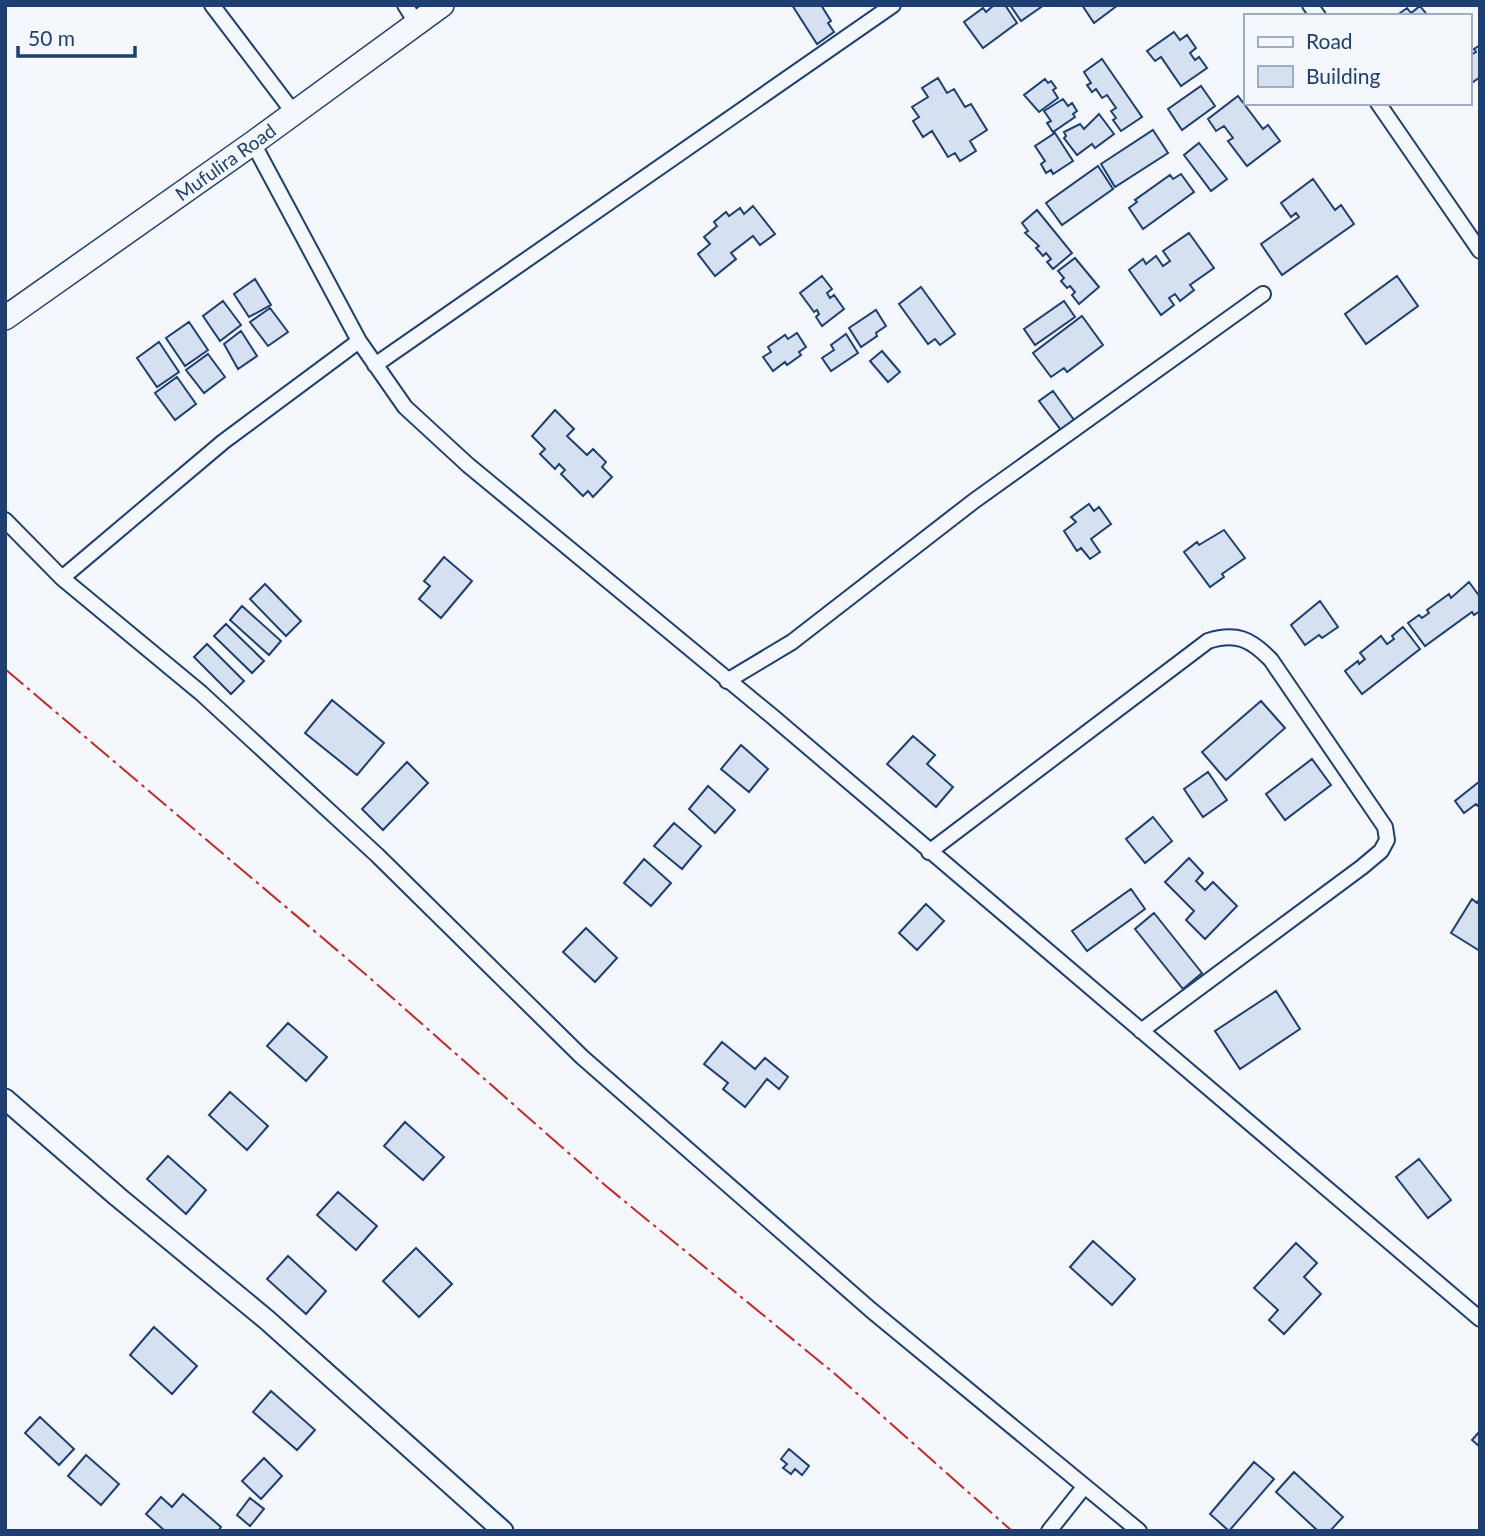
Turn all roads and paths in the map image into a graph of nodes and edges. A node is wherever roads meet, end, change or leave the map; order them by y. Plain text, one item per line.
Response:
1 (212, 5) edge
2 (442, 5) edge
3 (893, 5) edge
4 (411, 15) edge
5 (1379, 105) edge
6 (295, 113) junction
7 (253, 143) junction
8 (1480, 251) edge
9 (1263, 294) dead end
10 (5, 318) edge
11 (359, 341) junction
12 (375, 365) junction
13 (5, 520) edge
14 (61, 578) junction
15 (727, 681) junction
16 (929, 852) junction
17 (1141, 1031) junction
18 (5, 1099) edge
19 (1480, 1319) edge
20 (1084, 1487) junction
21 (503, 1531) edge
22 (1049, 1531) edge
23 (1139, 1531) edge

1 - 6 street
2 - 4 main road, Mufulira Road
3 - 12 street
4 - 6 main road, Mufulira Road
5 - 8 street
6 - 7 main road, Mufulira Road
7 - 10 main road, Mufulira Road
7 - 11 street
9 - 15 street
11 - 12 street
11 - 14 street
12 - 15 street
13 - 14 street
14 - 20 street
15 - 16 street
16 - 17 street
16 - 17 street
17 - 19 street
18 - 21 street
20 - 22 street
20 - 23 street

